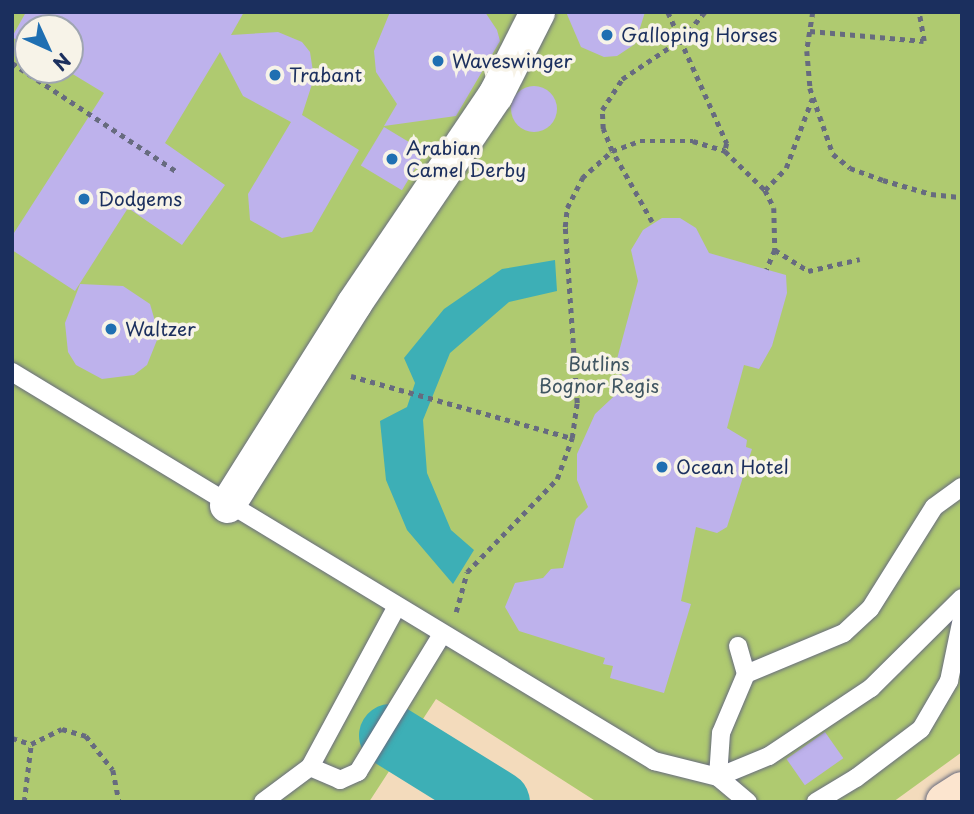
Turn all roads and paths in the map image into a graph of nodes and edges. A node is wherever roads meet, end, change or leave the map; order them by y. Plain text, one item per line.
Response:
1 (537, 12) edge
2 (668, 12) edge
3 (705, 12) edge
4 (813, 12) edge
5 (919, 12) edge
6 (810, 31) junction
7 (682, 39) junction
8 (12, 64) edge
9 (813, 98) junction
10 (725, 150) junction
11 (612, 151) junction
12 (177, 172) dead end
13 (765, 190) junction
14 (962, 197) edge
15 (652, 222) dead end
16 (775, 250) junction
17 (860, 259) dead end
18 (767, 269) dead end
19 (314, 366) junction
20 (12, 372) edge
21 (572, 438) junction
22 (962, 487) edge
23 (227, 505) junction
24 (962, 598) edge
25 (397, 608) junction
26 (962, 618) edge
27 (441, 636) junction
28 (458, 646) junction
29 (738, 646) dead end
30 (746, 674) junction
31 (12, 738) edge
32 (31, 744) junction
33 (310, 766) junction
34 (718, 777) junction
35 (24, 802) edge
36 (119, 802) edge
37 (263, 802) edge
38 (748, 802) edge
39 (816, 802) edge

1 - 19 street
2 - 7 path
3 - 7 path
4 - 6 path
5 - 6 path
6 - 9 path
7 - 10 path
7 - 11 path
8 - 12 path
9 - 13 path
9 - 14 path
10 - 11 path
10 - 13 path
11 - 15 path
11 - 21 path
13 - 16 path
16 - 17 path
16 - 18 path
19 - 21 path
19 - 23 street
20 - 23 lane
21 - 28 path
22 - 30 lane
23 - 25 lane
24 - 34 lane
25 - 27 lane
25 - 33 lane
26 - 39 lane
27 - 28 lane
27 - 33 lane
28 - 34 lane
29 - 30 lane
30 - 34 lane
31 - 32 path
32 - 35 path
32 - 36 path
33 - 37 lane
34 - 38 lane

